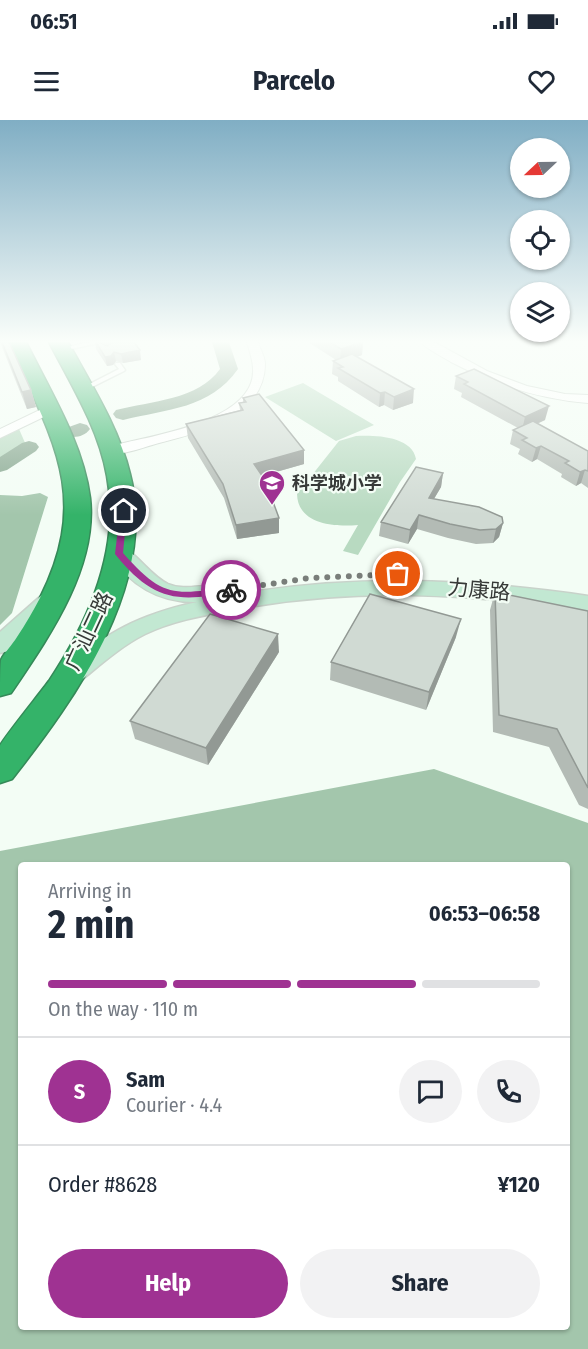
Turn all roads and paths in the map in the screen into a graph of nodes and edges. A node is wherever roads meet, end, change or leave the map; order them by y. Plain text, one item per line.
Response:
1 (43, 399) edge
2 (87, 399) edge
3 (245, 399) edge
4 (50, 414) junction
5 (0, 434) edge
6 (109, 446) junction
7 (119, 554) junction
8 (588, 589) edge
9 (57, 592) junction
10 (588, 604) edge
11 (0, 645) edge
12 (67, 679) junction
13 (0, 685) edge
14 (0, 769) edge

1 - 4 highway
2 - 6 highway, 广汕二路
3 - 6 street
4 - 5 street
4 - 9 highway
6 - 7 highway, 广汕二路
7 - 8 street, 力康路
7 - 12 highway, 广汕二路
9 - 11 street
9 - 13 highway
10 - 12 street, 力康路
12 - 14 highway, 广汕二路

